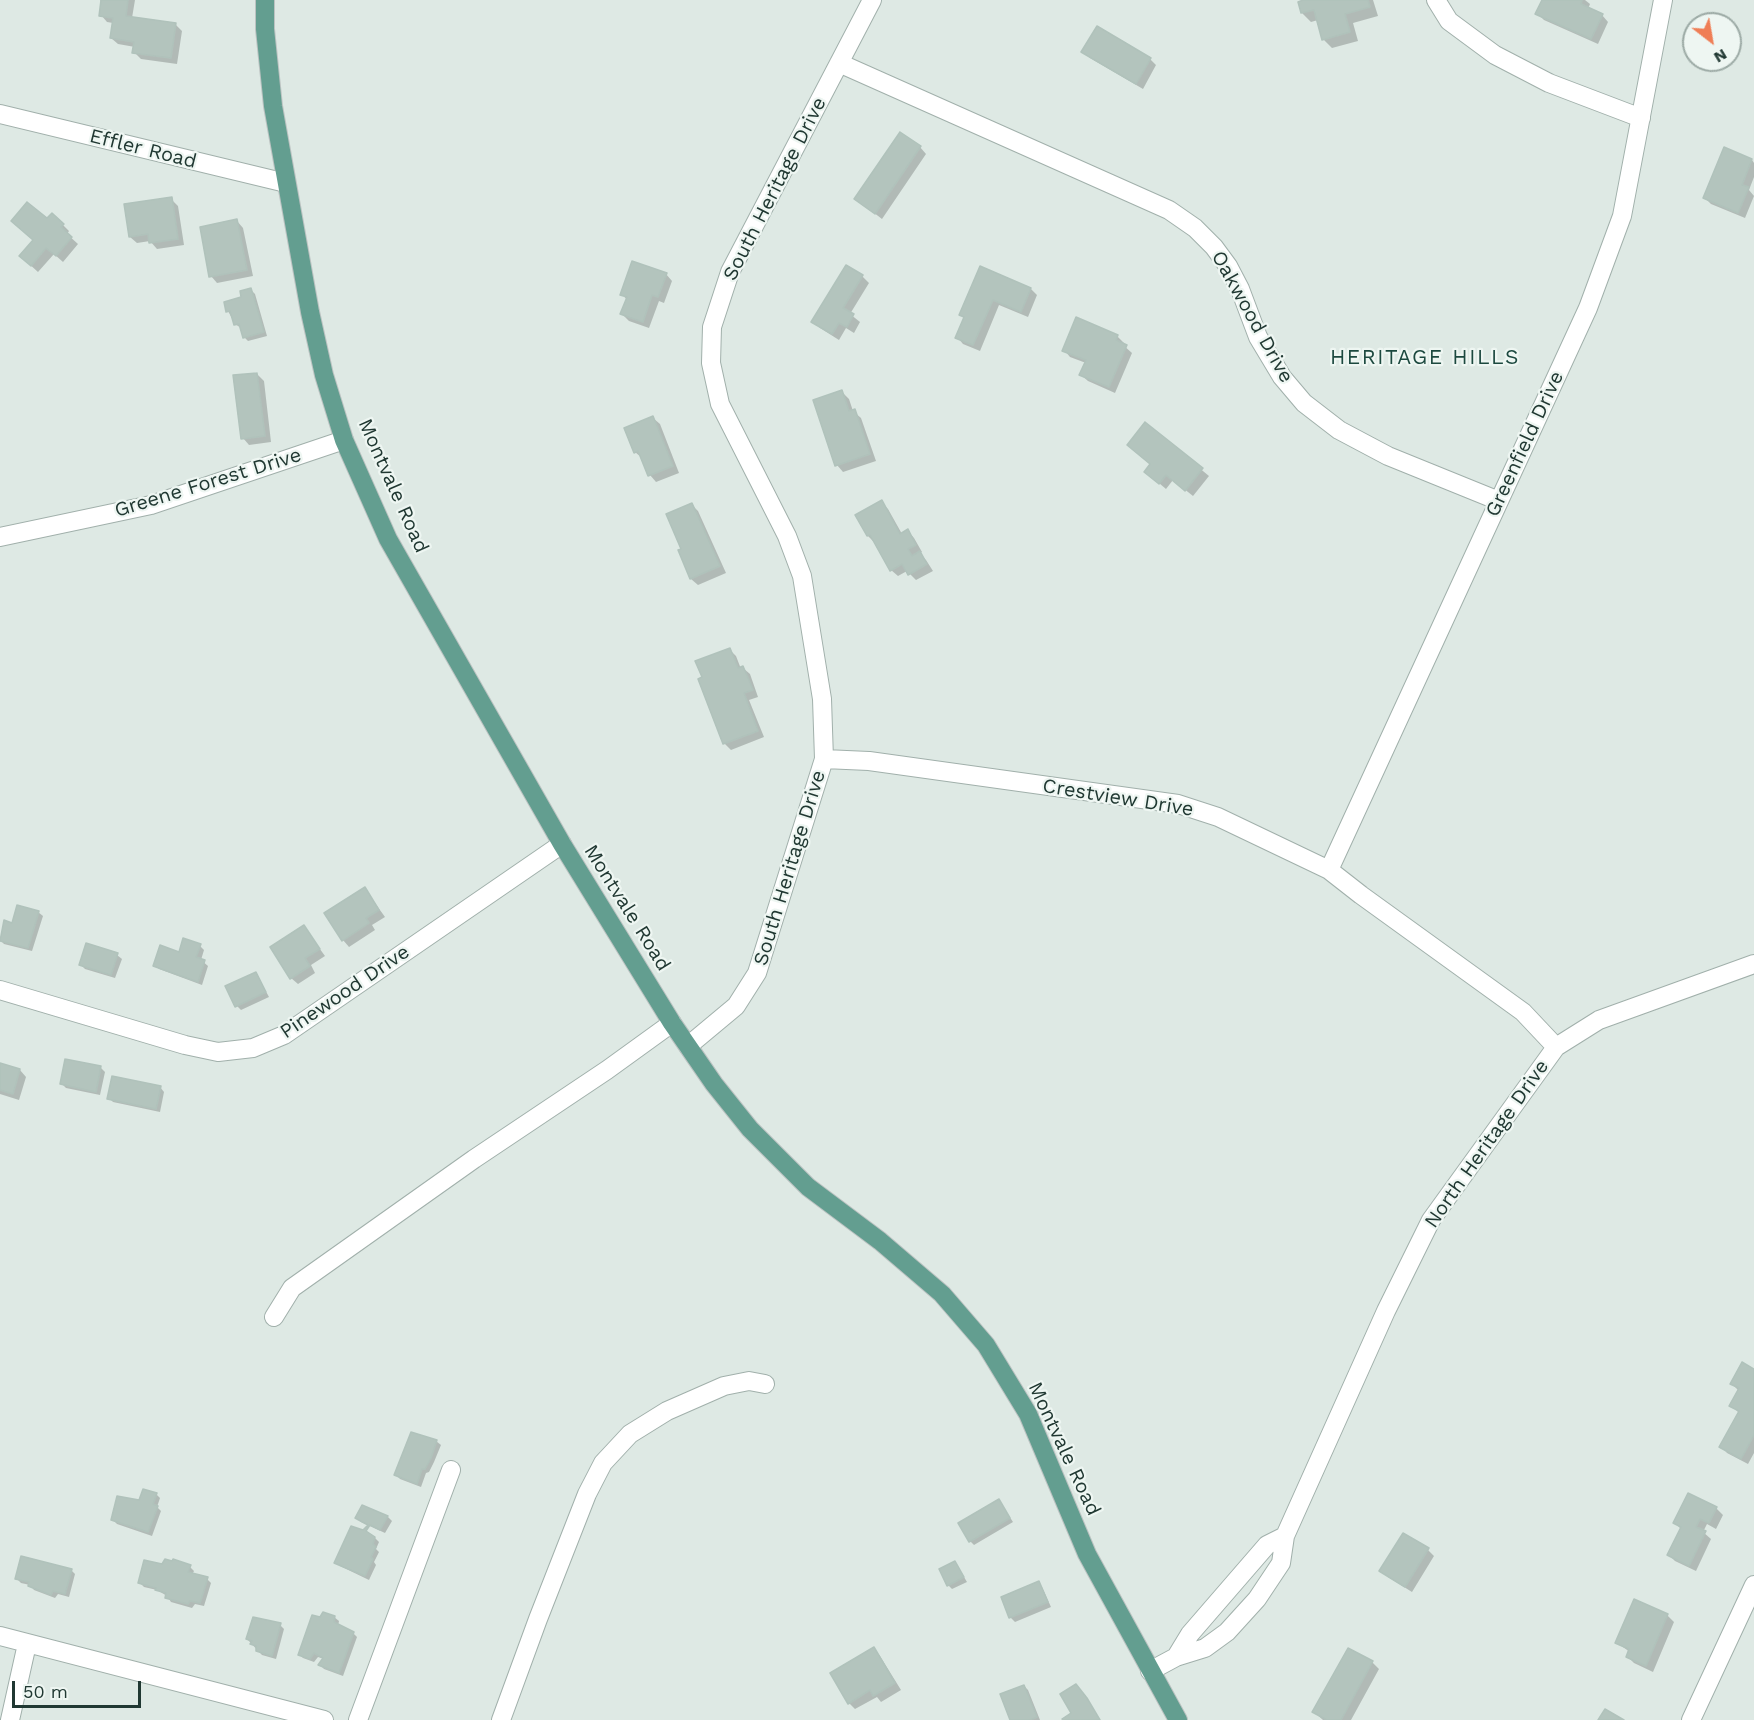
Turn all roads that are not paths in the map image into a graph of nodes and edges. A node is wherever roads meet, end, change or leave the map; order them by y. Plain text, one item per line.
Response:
1 (265, 0) edge
2 (872, 0) edge
3 (1436, 0) edge
4 (1663, 0) edge
5 (839, 63) junction
6 (0, 114) edge
7 (1641, 118) junction
8 (286, 183) junction
9 (344, 440) junction
10 (1499, 501) junction
11 (0, 537) edge
12 (824, 759) junction
13 (562, 844) junction
14 (1329, 870) junction
15 (1754, 964) edge
16 (0, 990) edge
17 (672, 1023) junction
18 (688, 1046) junction
19 (1556, 1047) junction
20 (274, 1317) dead end
21 (765, 1384) dead end
22 (451, 1470) dead end
23 (1285, 1536) junction
24 (1754, 1585) edge
25 (0, 1636) edge
26 (27, 1644) junction
27 (1176, 1657) junction
28 (1150, 1671) junction
29 (10, 1720) edge
30 (324, 1720) edge
31 (358, 1720) edge
32 (501, 1720) edge
33 (1178, 1720) edge
34 (1691, 1720) edge

1 - 8 main road, Montvale Road
2 - 5 street, South Heritage Drive
3 - 7 street
4 - 7 street, Greenfield Drive
5 - 10 street, Oakwood Drive
5 - 12 street, South Heritage Drive
6 - 8 street, Effler Road
7 - 10 street, Greenfield Drive
8 - 9 main road, Montvale Road
9 - 11 street, Greene Forest Drive
9 - 13 main road, Montvale Road
10 - 14 street, Greenfield Drive
12 - 14 street, Crestview Drive
12 - 18 street, South Heritage Drive
13 - 16 street, Pinewood Drive
13 - 17 main road, Montvale Road
14 - 19 street, Crestview Drive
15 - 19 street, North Heritage Drive
17 - 18 main road, Montvale Road
17 - 20 street
18 - 28 main road, Montvale Road
19 - 23 street, North Heritage Drive
21 - 32 street
22 - 31 street
23 - 27 street, North Heritage Drive
23 - 27 street, North Heritage Drive
24 - 34 street
25 - 26 street
26 - 29 street
26 - 30 street
27 - 28 street, North Heritage Drive
28 - 33 main road, Montvale Road

